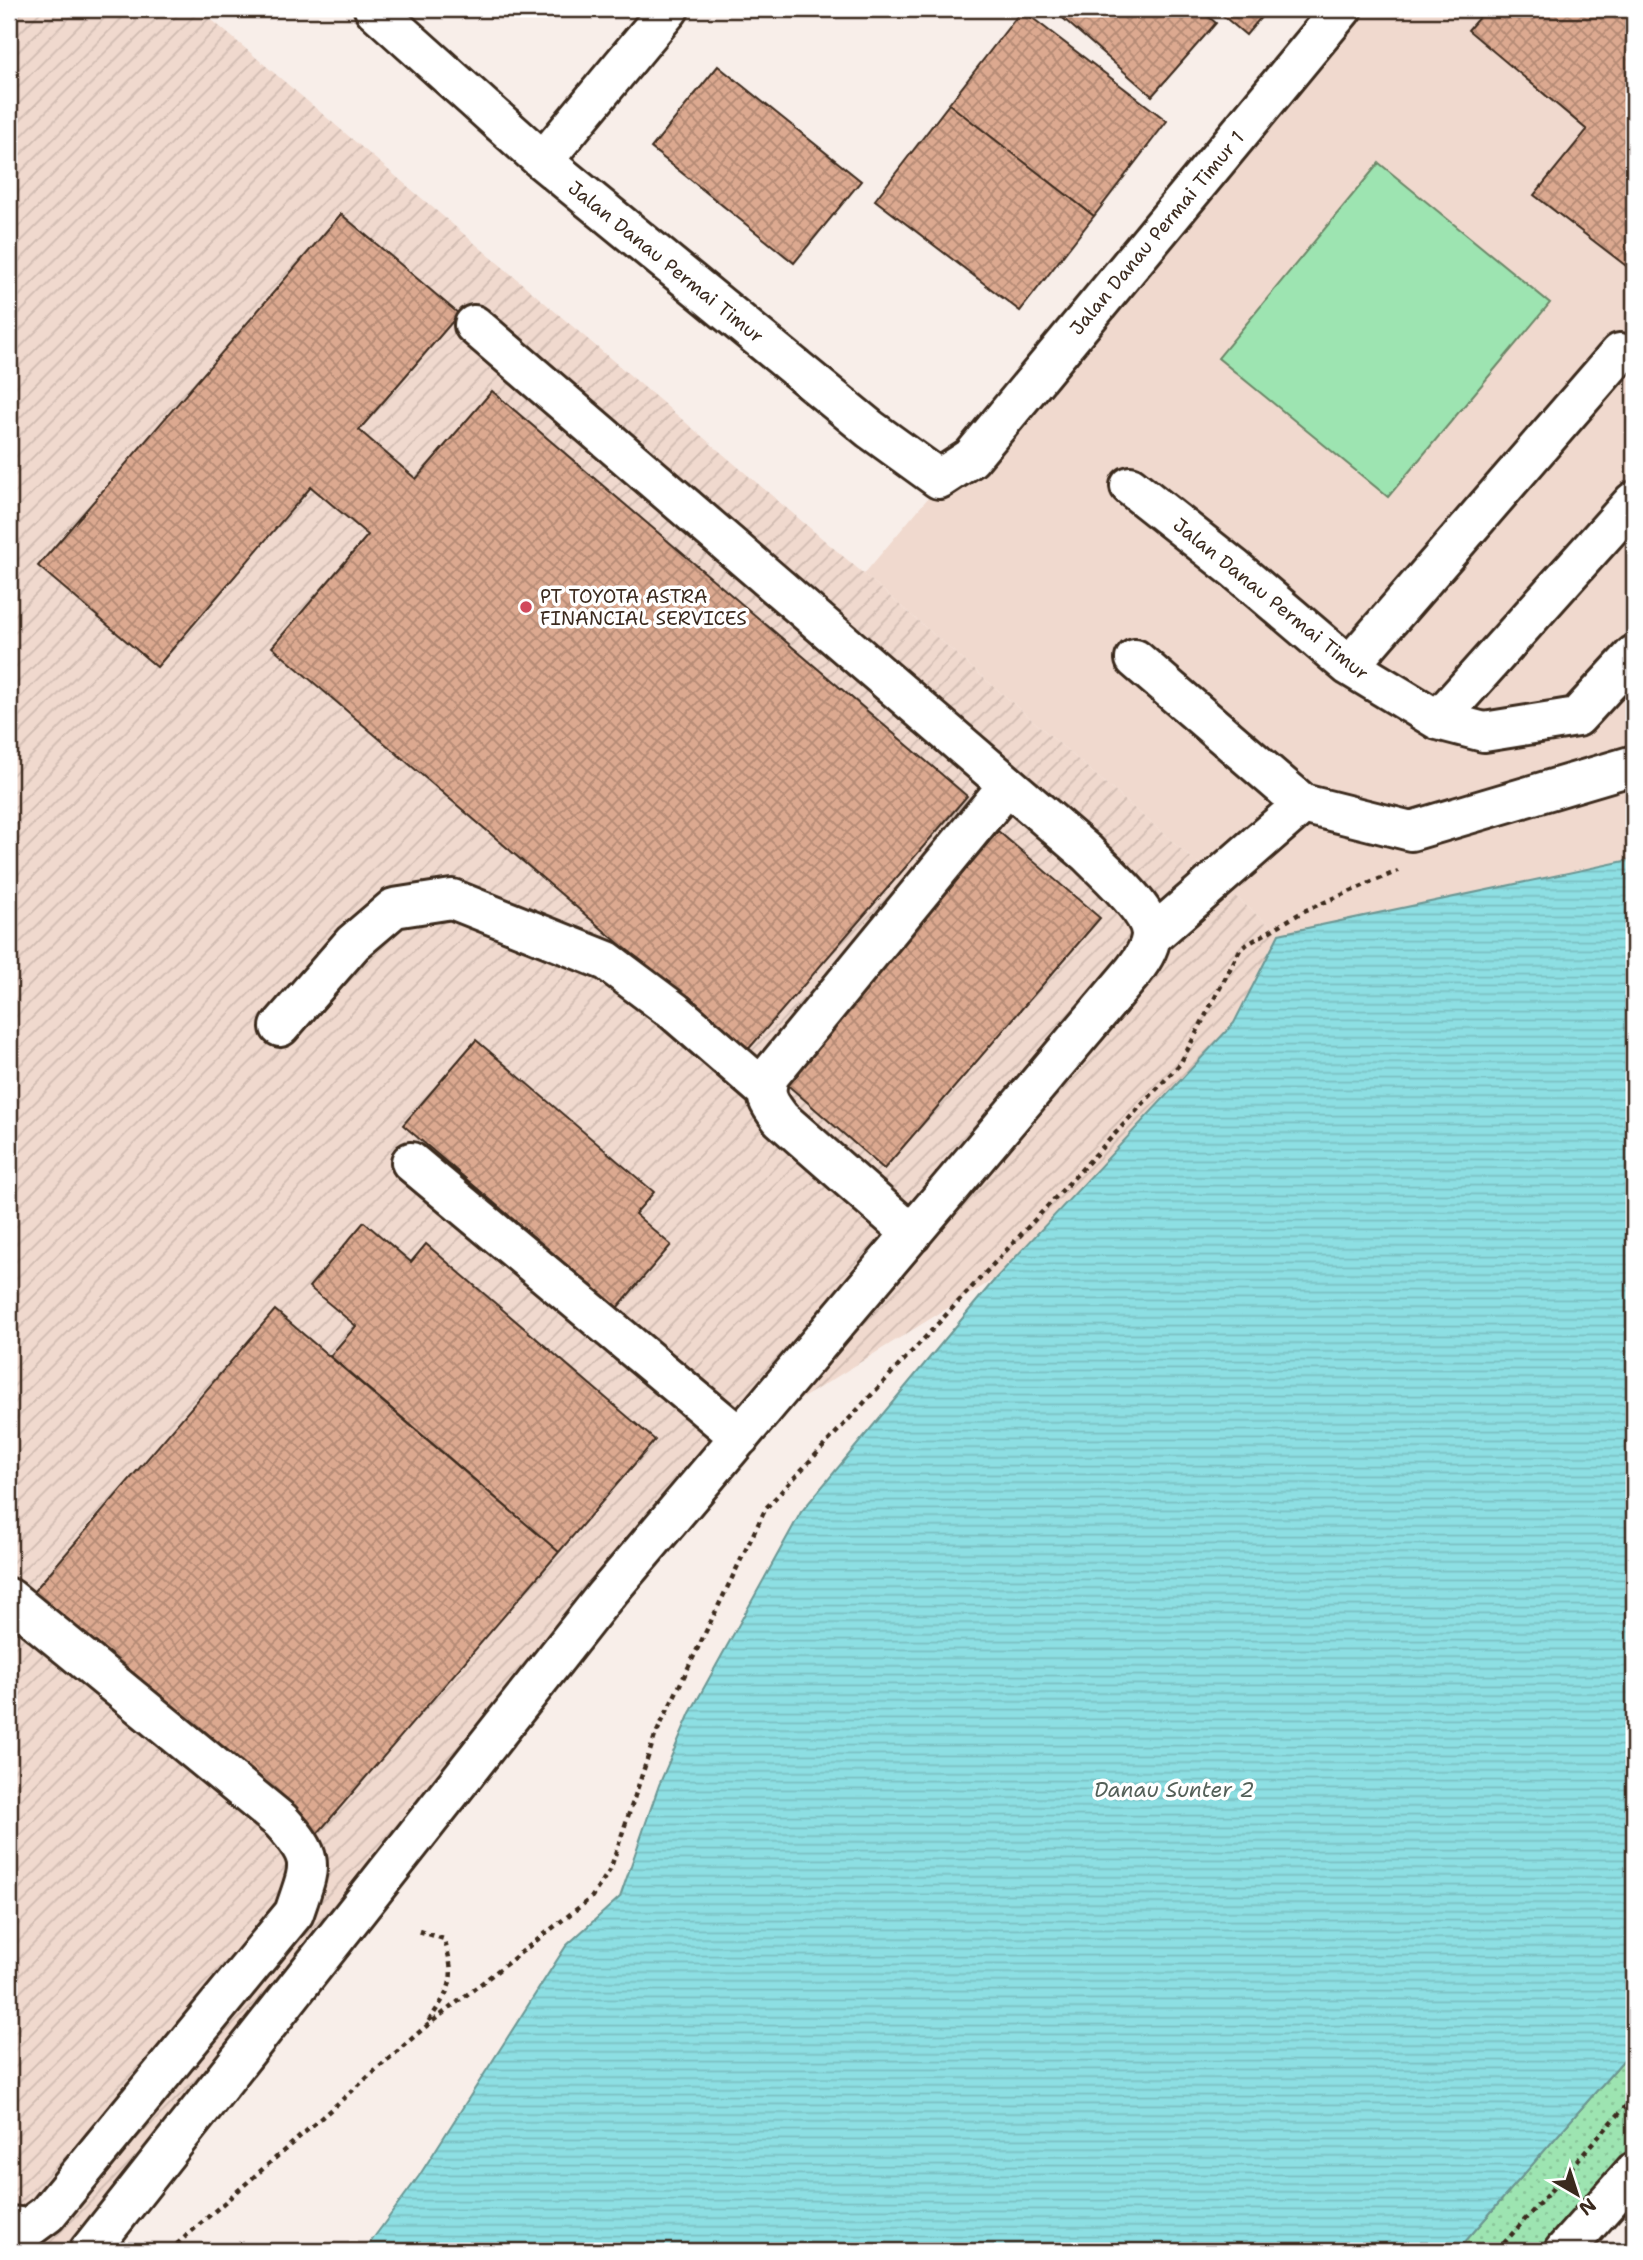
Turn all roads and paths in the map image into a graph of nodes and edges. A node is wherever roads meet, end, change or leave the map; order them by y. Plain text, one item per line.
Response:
1 (374, 9) edge
2 (669, 9) edge
3 (1342, 9) edge
4 (543, 161) junction
5 (474, 325) dead end
6 (1620, 353) dead end
7 (971, 458) joint
8 (1130, 486) dead end
9 (1634, 502) edge
10 (1634, 655) edge
11 (1135, 659) dead end
12 (1349, 666) junction
13 (1438, 720) junction
14 (1634, 765) edge
15 (1008, 785) junction
16 (1303, 804) junction
17 (1405, 869) dead end
18 (1151, 937) junction
19 (279, 1027) dead end
20 (765, 1090) junction
21 (411, 1162) dead end
22 (912, 1234) junction
23 (740, 1437) junction
24 (9, 1598) edge
25 (419, 1931) dead end
26 (424, 2028) junction
27 (1634, 2096) edge
28 (1634, 2172) edge
29 (9, 2226) edge
30 (89, 2251) edge
31 (169, 2251) edge
32 (1497, 2251) edge
33 (1564, 2251) edge

1 - 4 street, Jalan Danau Permai Timur
2 - 4 street
3 - 7 street, Jalan Danau Permai Timur 1
4 - 7 street, Jalan Danau Permai Timur
5 - 15 street
6 - 12 street
8 - 12 street, Jalan Danau Permai Timur
9 - 13 street
10 - 13 street, Jalan Danau Permai Timur
11 - 16 street
12 - 13 street, Jalan Danau Permai Timur
14 - 16 street
15 - 18 street
15 - 20 street
16 - 18 street
17 - 26 path
18 - 22 street
19 - 20 street
20 - 22 street
21 - 23 street
22 - 23 street
23 - 30 street
24 - 29 street
25 - 26 path
26 - 31 path
27 - 32 path
28 - 33 street

